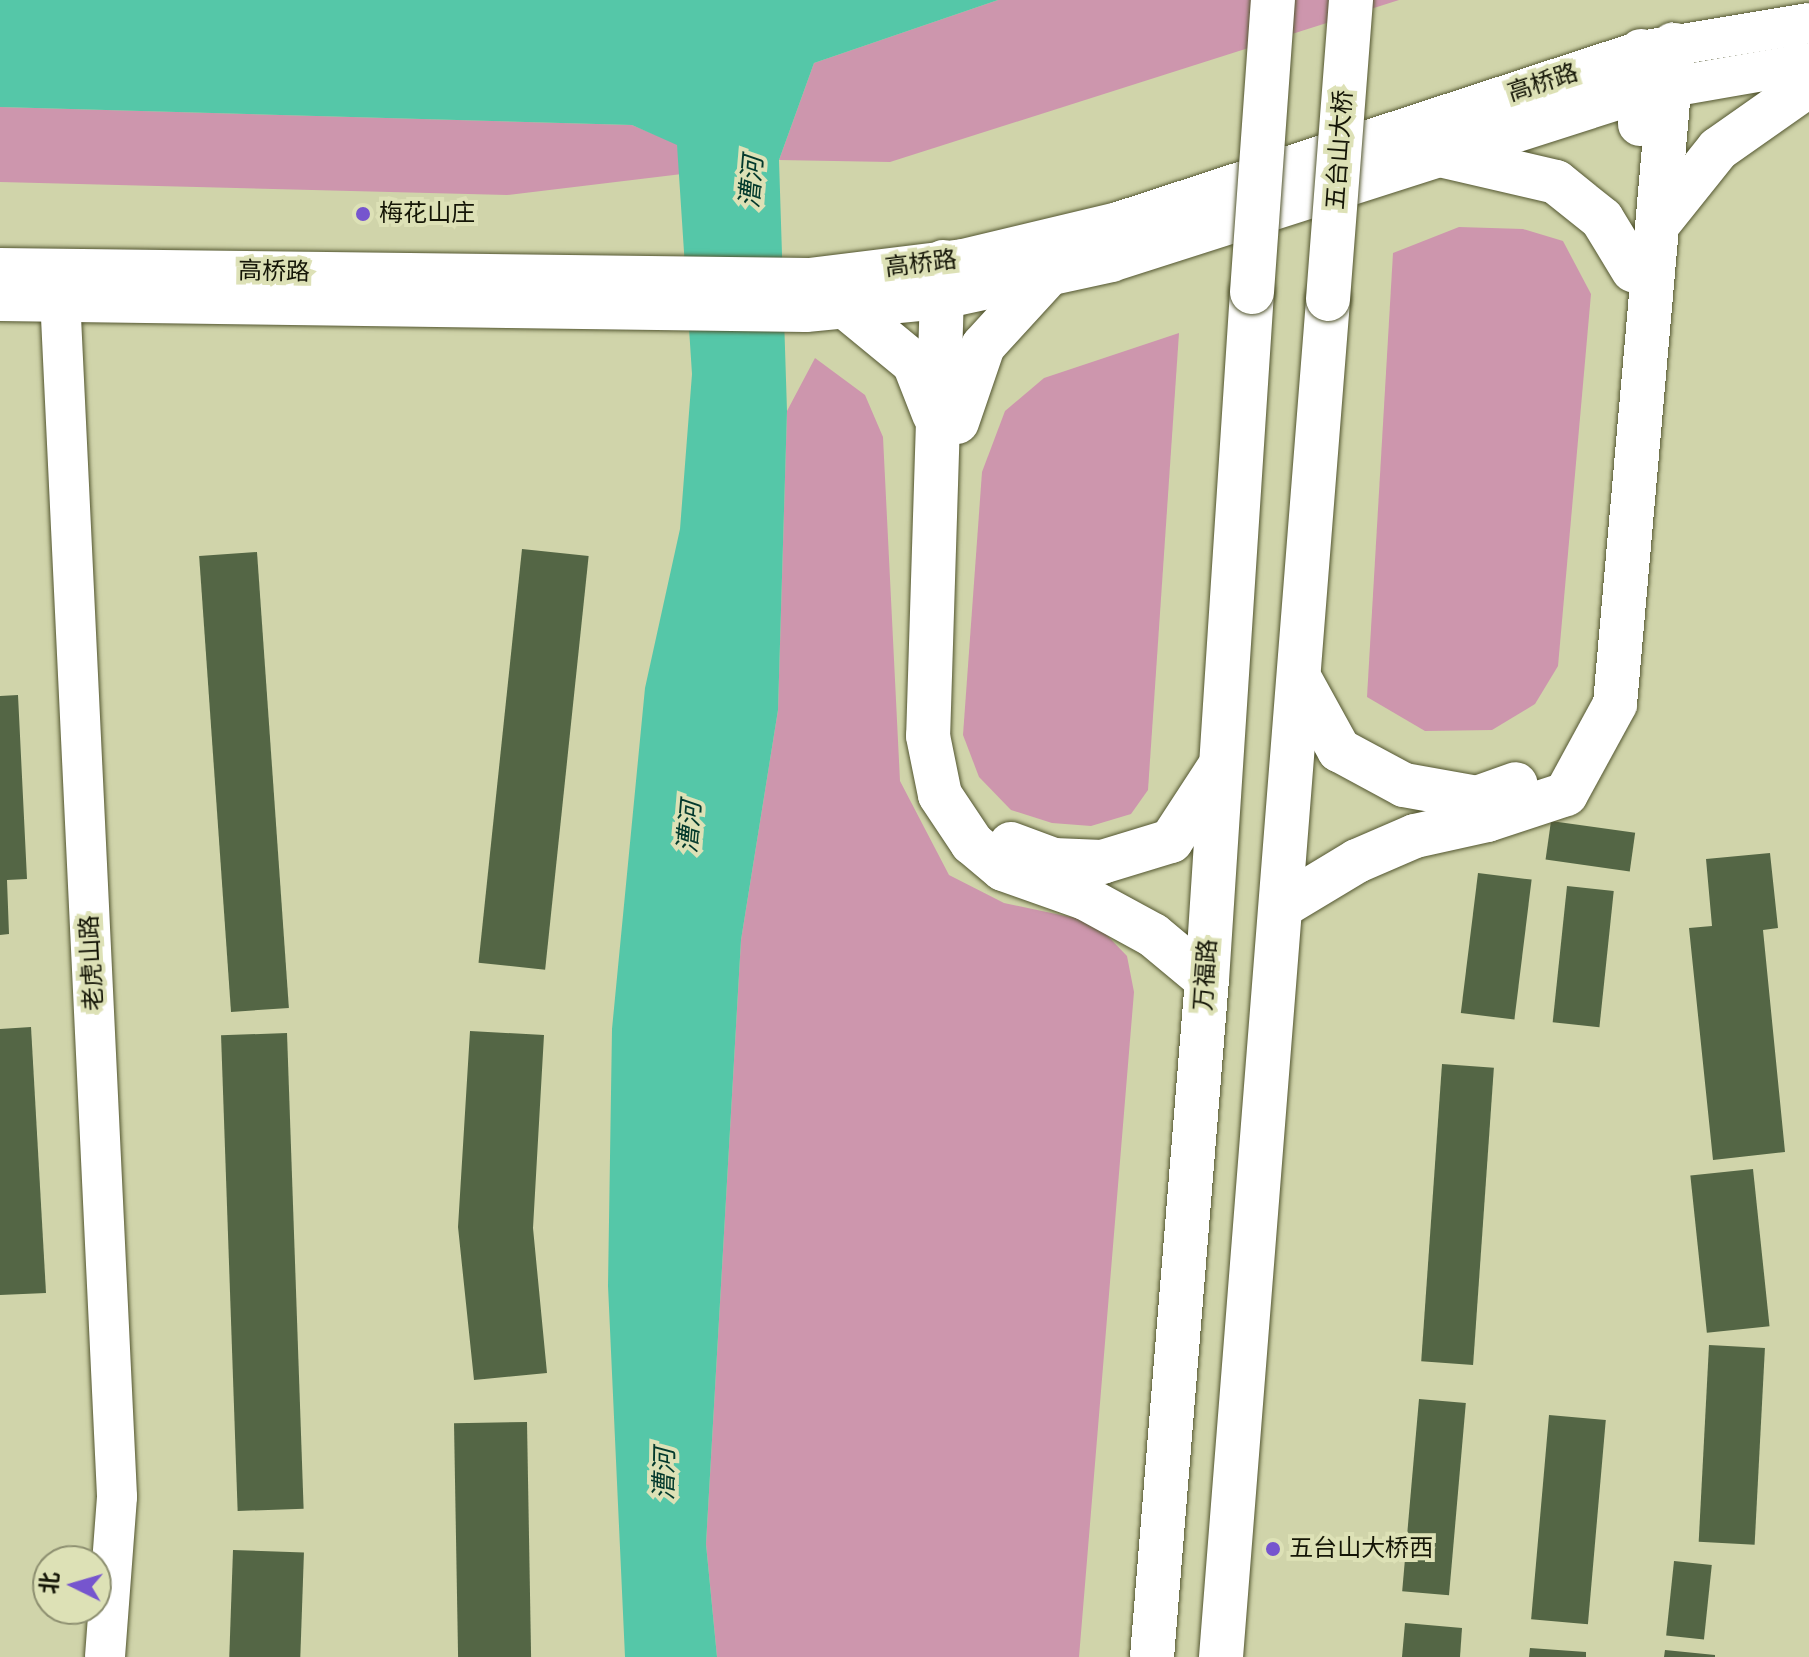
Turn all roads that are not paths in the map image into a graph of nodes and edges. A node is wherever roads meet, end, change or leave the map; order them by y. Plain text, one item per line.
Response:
1 (1273, 0) edge
2 (1351, 0) edge
3 (1809, 23) edge
4 (1809, 63) edge
5 (1657, 68) junction
6 (1809, 85) edge
7 (1436, 154) junction
8 (1658, 224) junction
9 (0, 268) edge
10 (1633, 270) junction
11 (1048, 275) junction
12 (952, 279) junction
13 (60, 286) junction
14 (821, 300) junction
15 (0, 301) edge
16 (947, 423) junction
17 (1302, 683) junction
18 (1219, 767) junction
19 (1284, 905) junction
20 (1207, 980) junction
21 (105, 1657) edge
22 (1152, 1657) edge
23 (1221, 1657) edge

1 - 18 main road, 万福路, bridge
2 - 17 main road, 五台山大桥, bridge
3 - 5 main road, 高桥路
4 - 5 main road, 高桥路
5 - 7 main road, 高桥路
5 - 8 main road
5 - 10 main road
5 - 12 main road, 高桥路
6 - 8 main road
7 - 10 main road
7 - 11 main road, 高桥路
8 - 19 main road
9 - 13 main road, 高桥路
10 - 17 main road
11 - 12 main road, 高桥路
11 - 16 main road
12 - 14 main road, 高桥路
12 - 16 main road
13 - 14 main road, 高桥路
13 - 15 main road, 高桥路
13 - 21 main road, 老虎山路
14 - 16 main road
16 - 18 main road
16 - 20 main road
17 - 19 main road
18 - 20 main road, 万福路
19 - 23 main road
20 - 22 main road, 万福路

